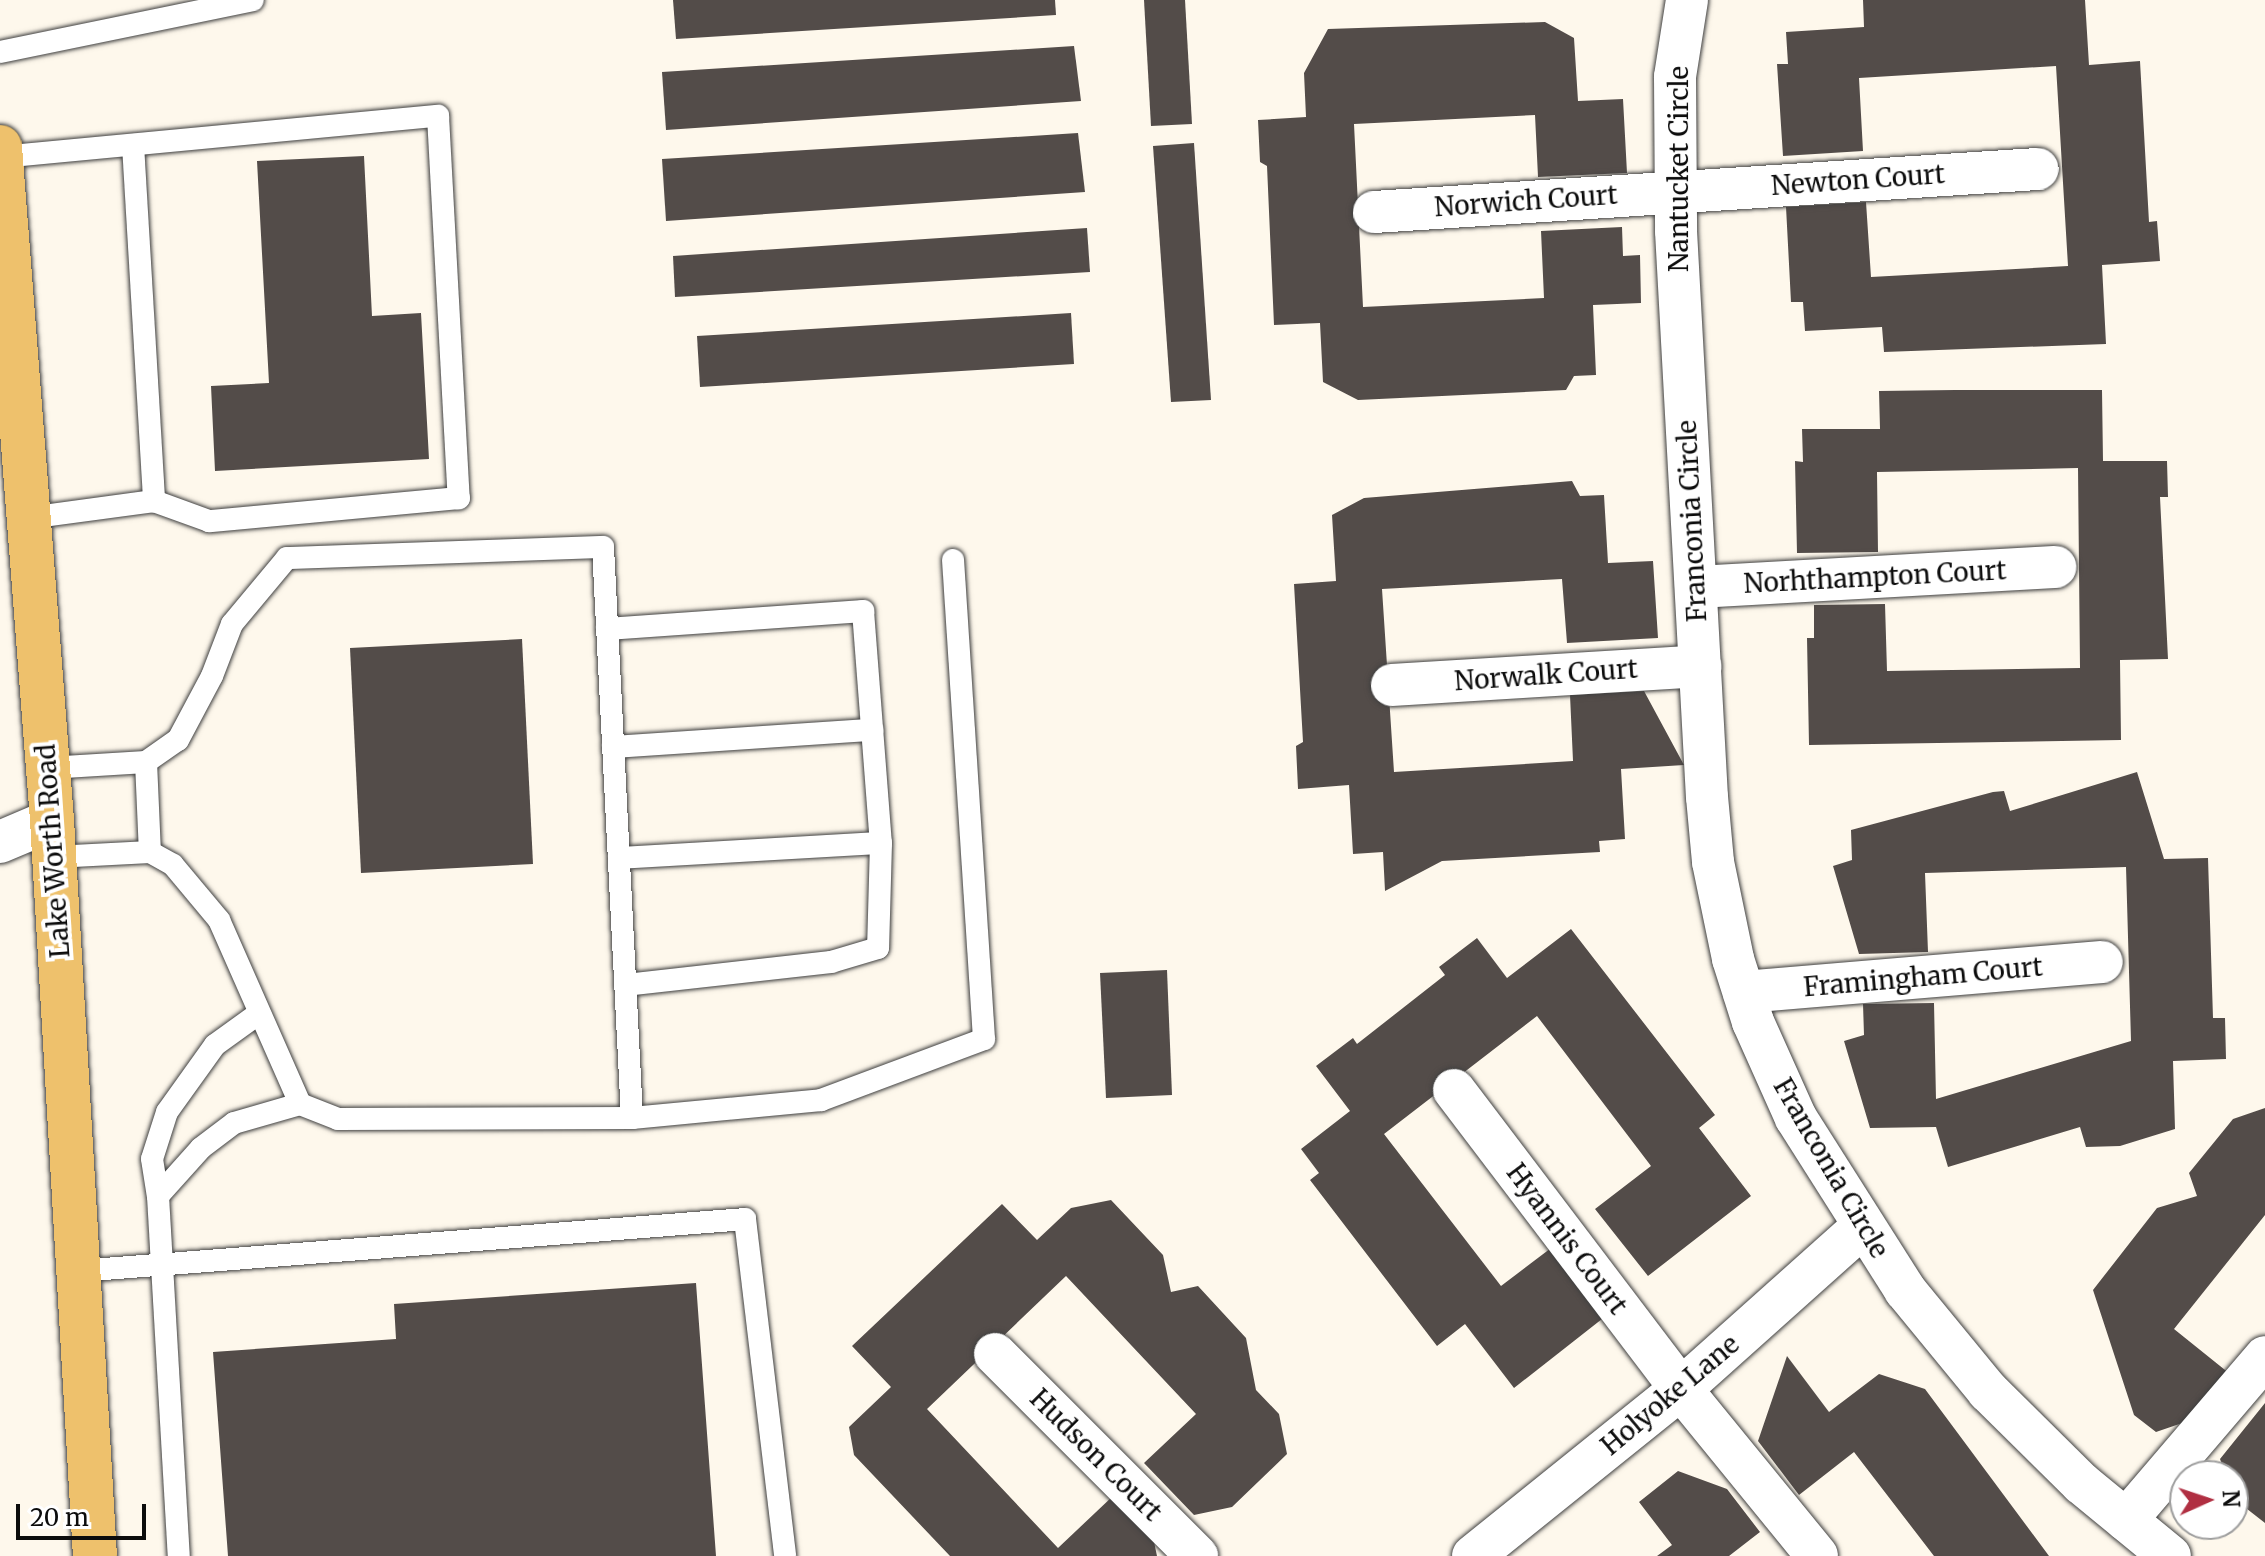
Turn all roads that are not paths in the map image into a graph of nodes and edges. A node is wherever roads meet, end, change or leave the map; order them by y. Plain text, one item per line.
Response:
1 (253, 0) edge
2 (1687, 0) edge
3 (0, 52) edge
4 (133, 145) junction
5 (0, 147) edge
6 (1, 157) edge
7 (2038, 169) dead end
8 (1679, 191) junction
9 (1374, 212) dead end
10 (1682, 338) joint
11 (0, 379) edge
12 (154, 501) junction
13 (29, 518) junction
14 (953, 560) dead end
15 (2055, 567) dead end
16 (1696, 587) junction
17 (607, 629) junction
18 (1700, 666) junction
19 (1392, 685) dead end
20 (872, 730) junction
21 (613, 747) junction
22 (146, 762) junction
23 (48, 768) junction
24 (0, 808) edge
25 (53, 838) junction
26 (0, 842) edge
27 (881, 843) junction
28 (150, 852) junction
29 (619, 858) junction
30 (2102, 962) dead end
31 (626, 985) junction
32 (1744, 992) junction
33 (258, 1014) junction
34 (1454, 1090) dead end
35 (300, 1104) junction
36 (632, 1118) junction
37 (158, 1196) junction
38 (1861, 1228) junction
39 (161, 1265) junction
40 (79, 1271) junction
41 (995, 1354) dead end
42 (2265, 1357) edge
43 (1681, 1389) junction
44 (2126, 1520) junction
45 (95, 1556) edge
46 (179, 1556) edge
47 (785, 1556) edge
48 (1197, 1556) edge
49 (1473, 1556) edge
50 (1817, 1556) edge
51 (2170, 1556) edge

1 - 3 lane
2 - 8 street, Nantucket Circle
4 - 6 lane
4 - 12 lane
4 - 12 lane
5 - 6 main road, Lake Worth Road
6 - 13 main road, Lake Worth Road
7 - 8 street, Newton Court
8 - 9 street, Norwich Court
8 - 10 street, Nantucket Circle
10 - 16 street, Franconia Circle
11 - 13 main road
12 - 13 lane
13 - 23 main road, Lake Worth Road
14 - 36 lane
15 - 16 street, Norhthampton Court
16 - 18 street, Franconia Circle
17 - 20 lane
17 - 21 lane
17 - 22 lane
18 - 19 street, Norwalk Court
18 - 32 street, Franconia Circle
20 - 21 lane
20 - 27 lane
21 - 29 lane
22 - 23 lane
22 - 28 lane
23 - 25 main road, Lake Worth Road
24 - 25 street
25 - 26 street
25 - 28 lane
25 - 40 main road, Lake Worth Road
27 - 29 lane
27 - 31 lane
28 - 33 lane
29 - 31 lane
30 - 32 street, Framingham Court
31 - 36 lane
32 - 38 street, Franconia Circle
33 - 35 lane
33 - 37 lane
34 - 43 street, Hyannis Court
35 - 36 lane
35 - 37 lane
37 - 39 lane
38 - 43 street, Holyoke Lane
38 - 44 street, Franconia Circle
39 - 40 lane
39 - 46 lane
39 - 47 lane
40 - 45 main road, Lake Worth Road
41 - 48 street, Hudson Court
42 - 44 street
43 - 49 street, Holyoke Lane
43 - 50 street, Hyannis Court
44 - 51 street, Franconia Circle

